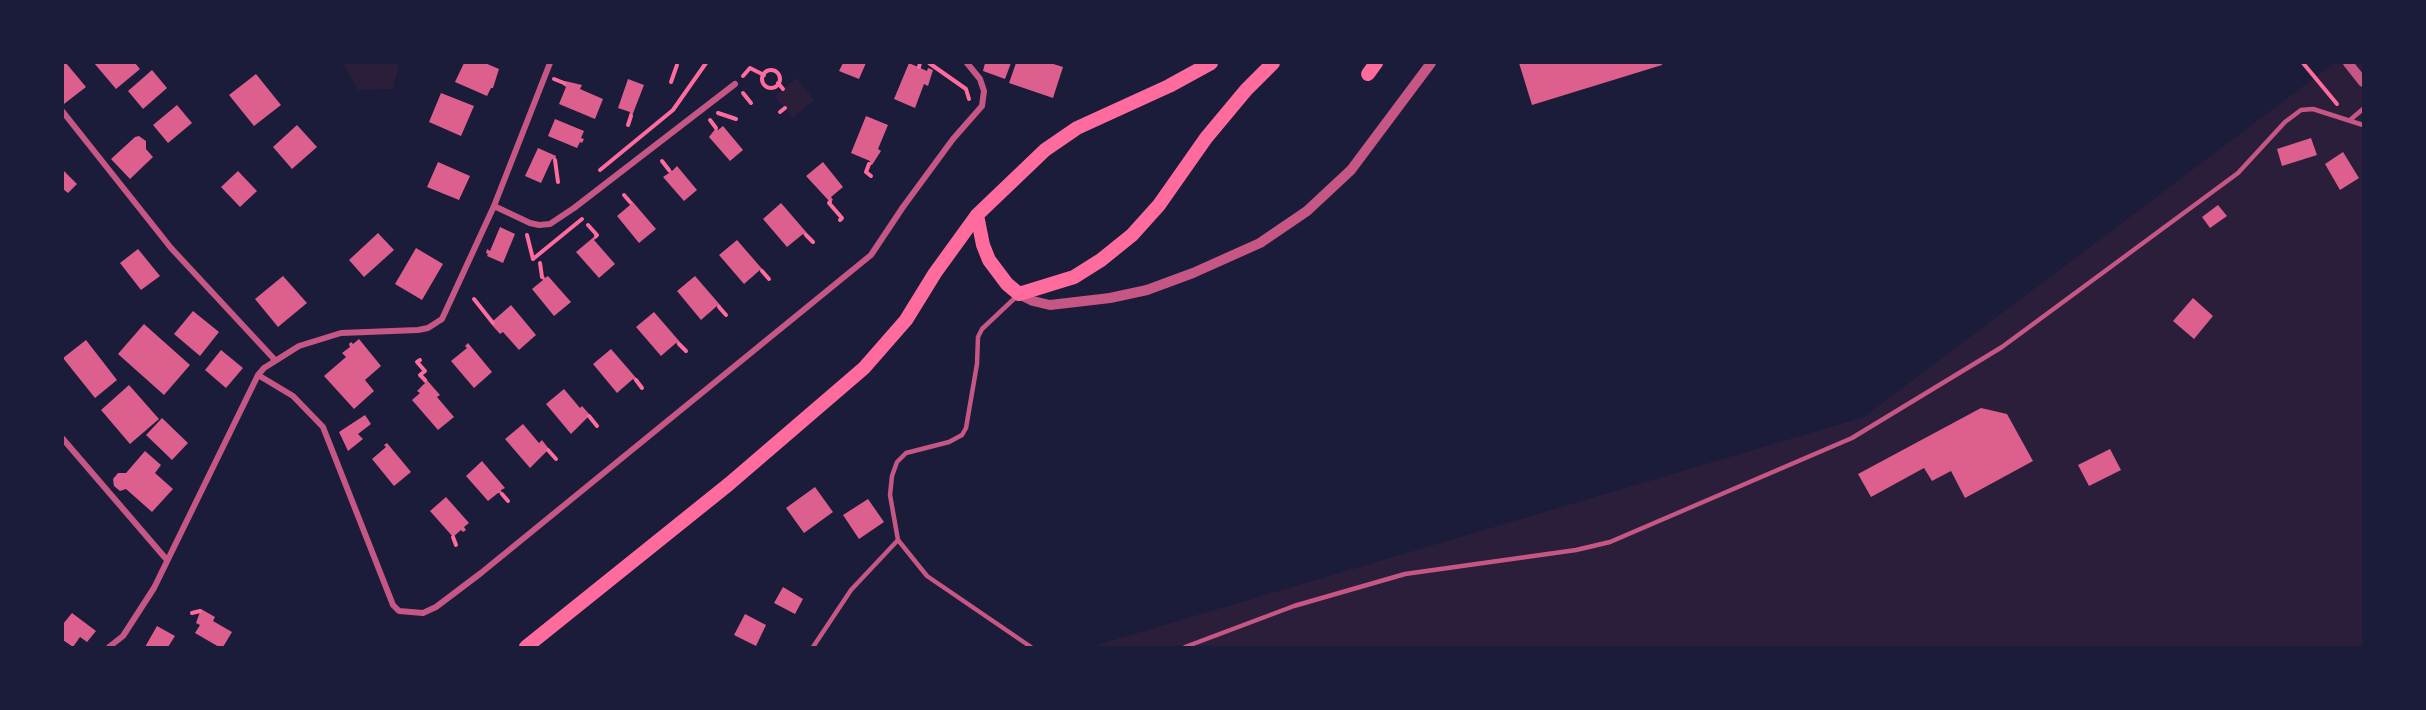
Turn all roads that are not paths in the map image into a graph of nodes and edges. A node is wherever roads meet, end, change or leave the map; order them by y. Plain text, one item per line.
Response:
1 (550, 63) edge
2 (967, 63) edge
3 (1211, 63) edge
4 (1273, 63) edge
5 (1431, 63) edge
6 (2348, 63) edge
7 (2363, 81) edge
8 (735, 84) dead end
9 (2363, 109) edge
10 (63, 112) edge
11 (2350, 120) junction
12 (2363, 125) edge
13 (494, 206) junction
14 (977, 215) junction
15 (1019, 294) junction
16 (275, 360) junction
17 (258, 375) junction
18 (63, 439) edge
19 (898, 540) junction
20 (167, 560) junction
21 (109, 647) edge
22 (526, 647) edge
23 (813, 647) edge
24 (1031, 647) edge
25 (1185, 647) edge

1 - 13 street
2 - 17 street
3 - 14 highway
4 - 15 highway
5 - 15 street
6 - 7 street
8 - 13 street
9 - 11 lane
10 - 16 street
11 - 12 lane
11 - 25 lane
13 - 16 street
14 - 15 highway
14 - 22 highway
15 - 19 lane
16 - 17 street
17 - 20 street
18 - 20 street
19 - 23 lane
19 - 24 lane
20 - 21 street

